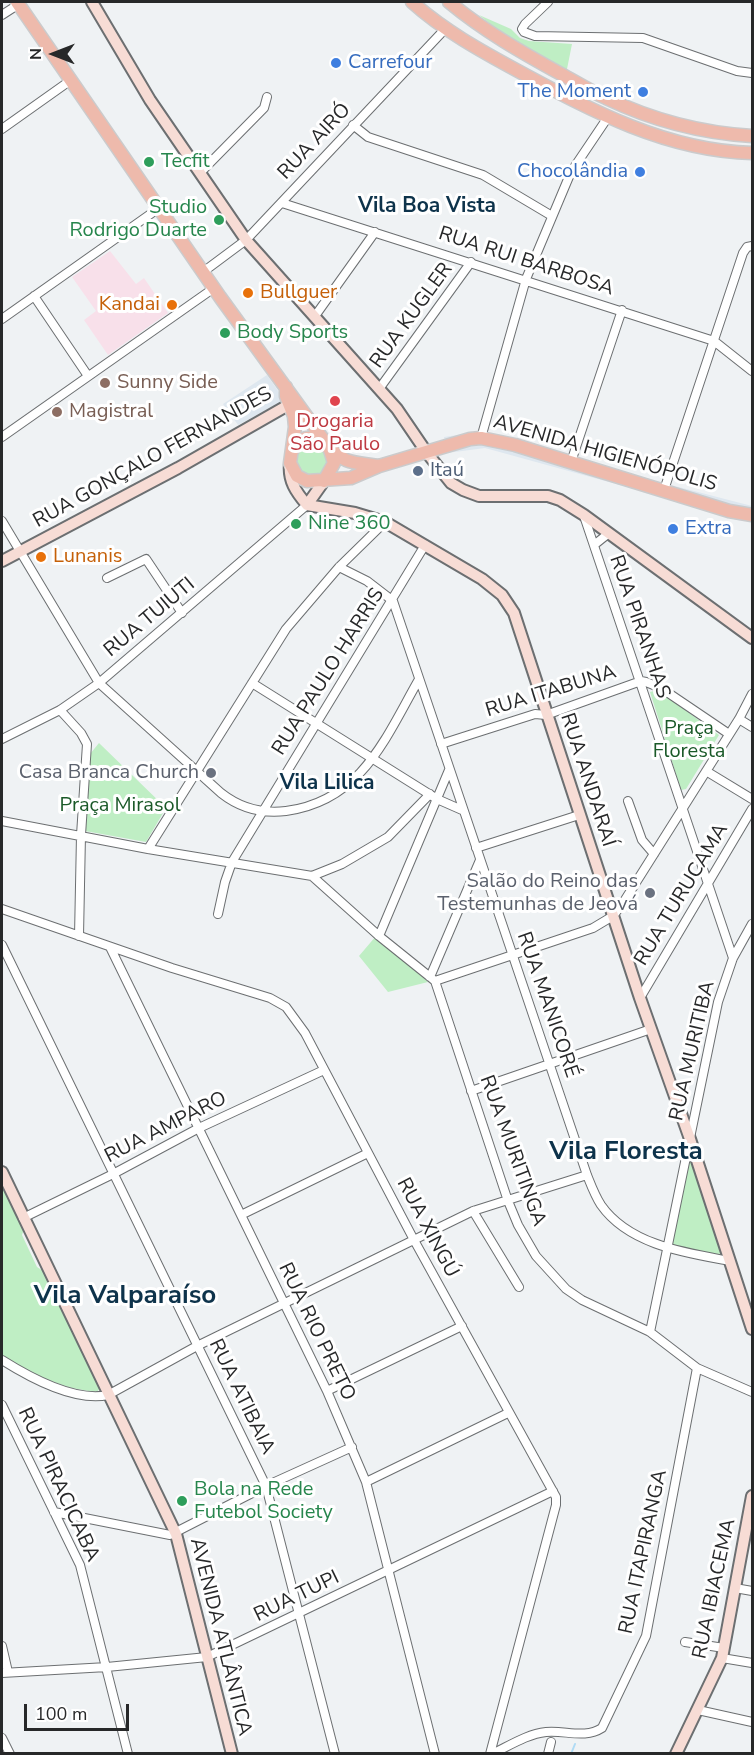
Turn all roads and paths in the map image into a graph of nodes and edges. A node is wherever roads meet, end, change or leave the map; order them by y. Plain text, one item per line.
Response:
1 (92, 2) edge
2 (400, 2) edge
3 (412, 2) edge
4 (449, 2) edge
5 (548, 2) edge
6 (18, 3) edge
7 (423, 12) junction
8 (2, 15) edge
9 (446, 28) junction
10 (753, 73) edge
11 (71, 80) junction
12 (267, 97) dead end
13 (608, 117) junction
14 (353, 125) junction
15 (2, 129) edge
16 (753, 136) edge
17 (753, 153) edge
18 (200, 173) junction
19 (282, 203) junction
20 (159, 208) junction
21 (552, 216) junction
22 (375, 232) junction
23 (246, 240) junction
24 (750, 247) edge
25 (471, 262) junction
26 (203, 272) junction
27 (526, 279) junction
28 (214, 288) junction
29 (34, 296) junction
30 (622, 310) junction
31 (315, 316) junction
32 (2, 319) edge
33 (714, 341) junction
34 (753, 371) edge
35 (88, 376) junction
36 (286, 387) junction
37 (379, 389) junction
38 (290, 404) junction
39 (304, 412) junction
40 (2, 438) edge
41 (481, 438) junction
42 (328, 446) junction
43 (427, 453) junction
44 (291, 457) junction
45 (571, 462) junction
46 (379, 466) junction
47 (321, 486) junction
48 (664, 490) junction
49 (307, 505) junction
50 (335, 509) junction
51 (584, 515) junction
52 (753, 515) edge
53 (2, 520) edge
54 (385, 522) junction
55 (609, 533) junction
56 (425, 545) junction
57 (594, 546) junction
58 (21, 551) junction
59 (2, 561) edge
60 (339, 567) junction
61 (107, 578) dead end
62 (393, 602) junction
63 (182, 613) junction
64 (753, 639) edge
65 (418, 681) junction
66 (641, 681) junction
67 (99, 683) junction
68 (252, 684) junction
69 (753, 693) edge
70 (60, 710) junction
71 (546, 715) junction
72 (739, 718) junction
73 (317, 723) junction
74 (753, 727) edge
75 (729, 734) junction
76 (2, 739) edge
77 (441, 744) junction
78 (373, 759) junction
79 (448, 770) junction
80 (198, 771) junction
81 (706, 771) junction
82 (434, 796) junction
83 (753, 799) edge
84 (628, 801) dead end
85 (682, 808) junction
86 (753, 809) edge
87 (462, 810) junction
88 (262, 812) junction
89 (579, 815) junction
90 (2, 821) edge
91 (81, 835) junction
92 (476, 848) junction
93 (148, 849) junction
94 (654, 854) junction
95 (480, 860) junction
96 (232, 862) junction
97 (312, 876) junction
98 (708, 883) junction
99 (2, 909) edge
100 (218, 914) dead end
101 (613, 916) junction
102 (753, 924) edge
103 (79, 936) junction
104 (380, 936) junction
105 (2, 945) edge
106 (110, 946) junction
107 (513, 954) junction
108 (733, 958) junction
109 (433, 979) junction
110 (640, 998) junction
111 (651, 1029) junction
112 (550, 1065) junction
113 (324, 1070) junction
114 (471, 1091) junction
115 (199, 1128) junction
116 (690, 1139) junction
117 (368, 1153) junction
118 (2, 1172) edge
119 (112, 1174) junction
120 (587, 1175) junction
121 (508, 1201) junction
122 (473, 1211) junction
123 (242, 1215) junction
124 (23, 1218) junction
125 (414, 1240) junction
126 (668, 1248) junction
127 (730, 1261) junction
128 (519, 1287) dead end
129 (285, 1304) junction
130 (462, 1326) junction
131 (753, 1329) edge
132 (650, 1332) junction
133 (197, 1346) junction
134 (2, 1360) edge
135 (697, 1368) junction
136 (327, 1391) junction
137 (753, 1392) edge
138 (108, 1395) junction
139 (2, 1405) edge
140 (508, 1413) junction
141 (352, 1447) junction
142 (366, 1482) junction
143 (266, 1486) junction
144 (553, 1491) junction
145 (753, 1496) edge
146 (54, 1512) junction
147 (750, 1524) edge
148 (176, 1534) junction
149 (388, 1570) junction
150 (735, 1588) junction
151 (753, 1591) edge
152 (300, 1614) junction
153 (685, 1642) dead end
154 (2, 1646) edge
155 (723, 1653) junction
156 (207, 1657) junction
157 (753, 1663) edge
158 (106, 1667) junction
159 (4, 1673) edge
160 (698, 1710) junction
161 (753, 1722) edge
162 (2, 1738) edge
163 (551, 1742) dead end
164 (10, 1754) edge
165 (128, 1754) edge
166 (232, 1754) edge
167 (335, 1754) edge
168 (435, 1754) edge
169 (491, 1754) edge
170 (548, 1754) edge
171 (676, 1754) edge

1 - 18 main road
2 - 7 main road
3 - 7 main road
4 - 16 main road
5 - 10 street
6 - 8 street
6 - 11 main road
7 - 9 main road
9 - 13 main road
9 - 14 street, RUA AIRÓ
11 - 15 street
11 - 20 main road
12 - 18 street
13 - 17 main road
13 - 21 street
14 - 19 street, RUA AIRÓ
14 - 21 street
18 - 23 main road
19 - 22 street, RUA RUI BARBOSA
19 - 23 street, RUA AIRÓ
20 - 26 main road
20 - 29 street
21 - 27 street
22 - 25 street, RUA RUI BARBOSA
22 - 31 street
23 - 26 street, RUA AIRÓ
23 - 31 main road
24 - 33 street
25 - 27 street, RUA RUI BARBOSA
25 - 37 street, RUA KUGLER
26 - 28 main road
27 - 30 street, RUA RUI BARBOSA
27 - 41 street
28 - 35 street
28 - 36 main road
29 - 32 street
29 - 35 street
30 - 33 street, RUA RUI BARBOSA
30 - 45 street
31 - 37 main road
33 - 34 street, RUA RUI BARBOSA
33 - 48 street
35 - 40 street
36 - 38 main road
36 - 39 main road
37 - 43 main road
38 - 39 main road
38 - 44 main road
38 - 58 main road, RUA GONÇALO FERNANDES
39 - 42 main road
41 - 43 main road, AVENIDA HIGIENÓPOLIS
41 - 45 main road, AVENIDA HIGIENÓPOLIS
42 - 44 main road
42 - 46 main road, AVENIDA HIGIENÓPOLIS
42 - 47 main road
43 - 46 main road, AVENIDA HIGIENÓPOLIS
43 - 51 main road
44 - 47 main road
44 - 49 main road
45 - 48 main road, AVENIDA HIGIENÓPOLIS
46 - 47 main road, AVENIDA HIGIENÓPOLIS
47 - 49 main road
47 - 50 main road
48 - 52 main road, AVENIDA HIGIENÓPOLIS
49 - 50 main road, RUA ANDARAÍ
49 - 63 street, RUA TUIUTI
50 - 54 main road, RUA ANDARAÍ
51 - 55 main road
51 - 57 street, RUA PIRANHAS
53 - 58 street
54 - 56 main road, RUA ANDARAÍ
54 - 60 street
55 - 57 street, RUA PIRANHAS
55 - 64 main road
56 - 62 street, RUA PAULO HARRIS
56 - 71 main road, RUA ANDARAÍ
57 - 66 street, RUA PIRANHAS
58 - 59 main road, RUA GONÇALO FERNANDES
58 - 67 street
60 - 62 street
60 - 68 street
61 - 63 street
62 - 65 street, RUA MANICORÉ
62 - 73 street, RUA PAULO HARRIS
63 - 67 street, RUA TUIUTI
65 - 77 street, RUA MANICORÉ
65 - 78 street
66 - 71 street, RUA ITABUNA
66 - 75 street, RUA ITABUNA
66 - 85 street, RUA PIRANHAS
67 - 70 street, RUA TUIUTI
67 - 80 street
68 - 73 street
68 - 80 street
69 - 72 street
70 - 76 street, RUA TUIUTI
70 - 91 street
71 - 77 street, RUA ITABUNA
71 - 89 main road, RUA ANDARAÍ
72 - 74 street
72 - 75 street
73 - 78 street
73 - 88 street, RUA PAULO HARRIS
75 - 81 street
77 - 79 street, RUA MANICORÉ
78 - 82 street
78 - 88 street
79 - 82 street
79 - 87 street, RUA MANICORÉ
80 - 88 street
80 - 93 street
81 - 83 street
81 - 85 street
82 - 87 street
82 - 97 street
82 - 104 street
84 - 94 street
85 - 94 street
85 - 98 street, RUA PIRANHAS
86 - 98 street, RUA TURUCAMA
87 - 92 street, RUA MANICORÉ
88 - 96 street, RUA PAULO HARRIS
89 - 92 street
89 - 101 main road, RUA ANDARAÍ
90 - 91 street
91 - 93 street
91 - 103 street
92 - 95 street, RUA MANICORÉ
93 - 96 street
94 - 101 street
95 - 107 street, RUA MANICORÉ
95 - 109 street
96 - 97 street
96 - 100 street, RUA PAULO HARRIS
97 - 104 street
98 - 108 street, RUA PIRANHAS
98 - 110 street, RUA TURUCAMA
99 - 103 street, RUA XINGÚ
101 - 107 street
101 - 110 main road, RUA ANDARAÍ
102 - 108 street, RUA MURITIBA
103 - 106 street, RUA XINGÚ
104 - 109 street
105 - 119 street, RUA ATIBAIA
106 - 113 street, RUA XINGÚ
106 - 115 street, RUA RIO PRETO
107 - 109 street
107 - 112 street, RUA MANICORÉ
108 - 116 street, RUA MURITIBA
109 - 114 street, RUA MURITINGA
110 - 111 main road, RUA ANDARAÍ
111 - 112 street
111 - 116 main road, RUA ANDARAÍ
112 - 114 street
112 - 120 street, RUA MANICORÉ
113 - 115 street, RUA AMPARO
113 - 117 street, RUA XINGÚ
114 - 121 street, RUA MURITINGA
115 - 119 street, RUA AMPARO
115 - 123 street, RUA RIO PRETO
116 - 126 street, RUA MURITIBA
116 - 127 main road, RUA ANDARAÍ
117 - 123 street
117 - 125 street, RUA XINGÚ
118 - 124 main road, AVENIDA ATLÂNTICA
119 - 124 street, RUA AMPARO
119 - 133 street, RUA ATIBAIA
120 - 121 street
120 - 126 street, RUA MANICORÉ
121 - 122 street
121 - 132 street, RUA MURITINGA
122 - 125 street
122 - 128 street
123 - 129 street, RUA RIO PRETO
124 - 138 main road, AVENIDA ATLÂNTICA
125 - 129 street
125 - 130 street, RUA XINGÚ
126 - 127 street, RUA MANICORÉ
126 - 132 street, RUA MURITIBA
127 - 131 main road, RUA ANDARAÍ
129 - 133 street
129 - 136 street, RUA RIO PRETO
130 - 136 street
130 - 140 street, RUA XINGÚ
132 - 135 street, RUA MURITINGA
133 - 138 street
133 - 143 street, RUA ATIBAIA
134 - 138 street
135 - 137 street, RUA MURITINGA
135 - 169 street, RUA ITAPIRANGA
136 - 141 street, RUA RIO PRETO
138 - 148 main road, AVENIDA ATLÂNTICA
139 - 146 street, RUA PIRACICABA
140 - 142 street
140 - 144 street, RUA XINGÚ
141 - 142 street, RUA RIO PRETO
141 - 143 street
142 - 149 street, RUA RIO PRETO
143 - 148 street
143 - 152 street, RUA ATIBAIA
144 - 149 street, RUA TUPI
144 - 169 street
145 - 147 main road, RUA IBIACEMA
146 - 148 street
146 - 158 street, RUA PIRACICABA
147 - 150 main road, RUA IBIACEMA
148 - 156 main road, AVENIDA ATLÂNTICA
149 - 152 street, RUA TUPI
149 - 168 street, RUA RIO PRETO
150 - 151 street
150 - 155 main road, RUA IBIACEMA
152 - 156 street, RUA TUPI
152 - 167 street, RUA ATIBAIA
153 - 155 street
154 - 159 street
155 - 157 street
155 - 160 main road, RUA IBIACEMA
156 - 158 street, RUA TUPI
156 - 166 main road, AVENIDA ATLÂNTICA
158 - 159 street, RUA TUPI
158 - 165 street, RUA PIRACICABA
160 - 161 street
160 - 171 main road, RUA IBIACEMA
162 - 164 street
163 - 170 street

